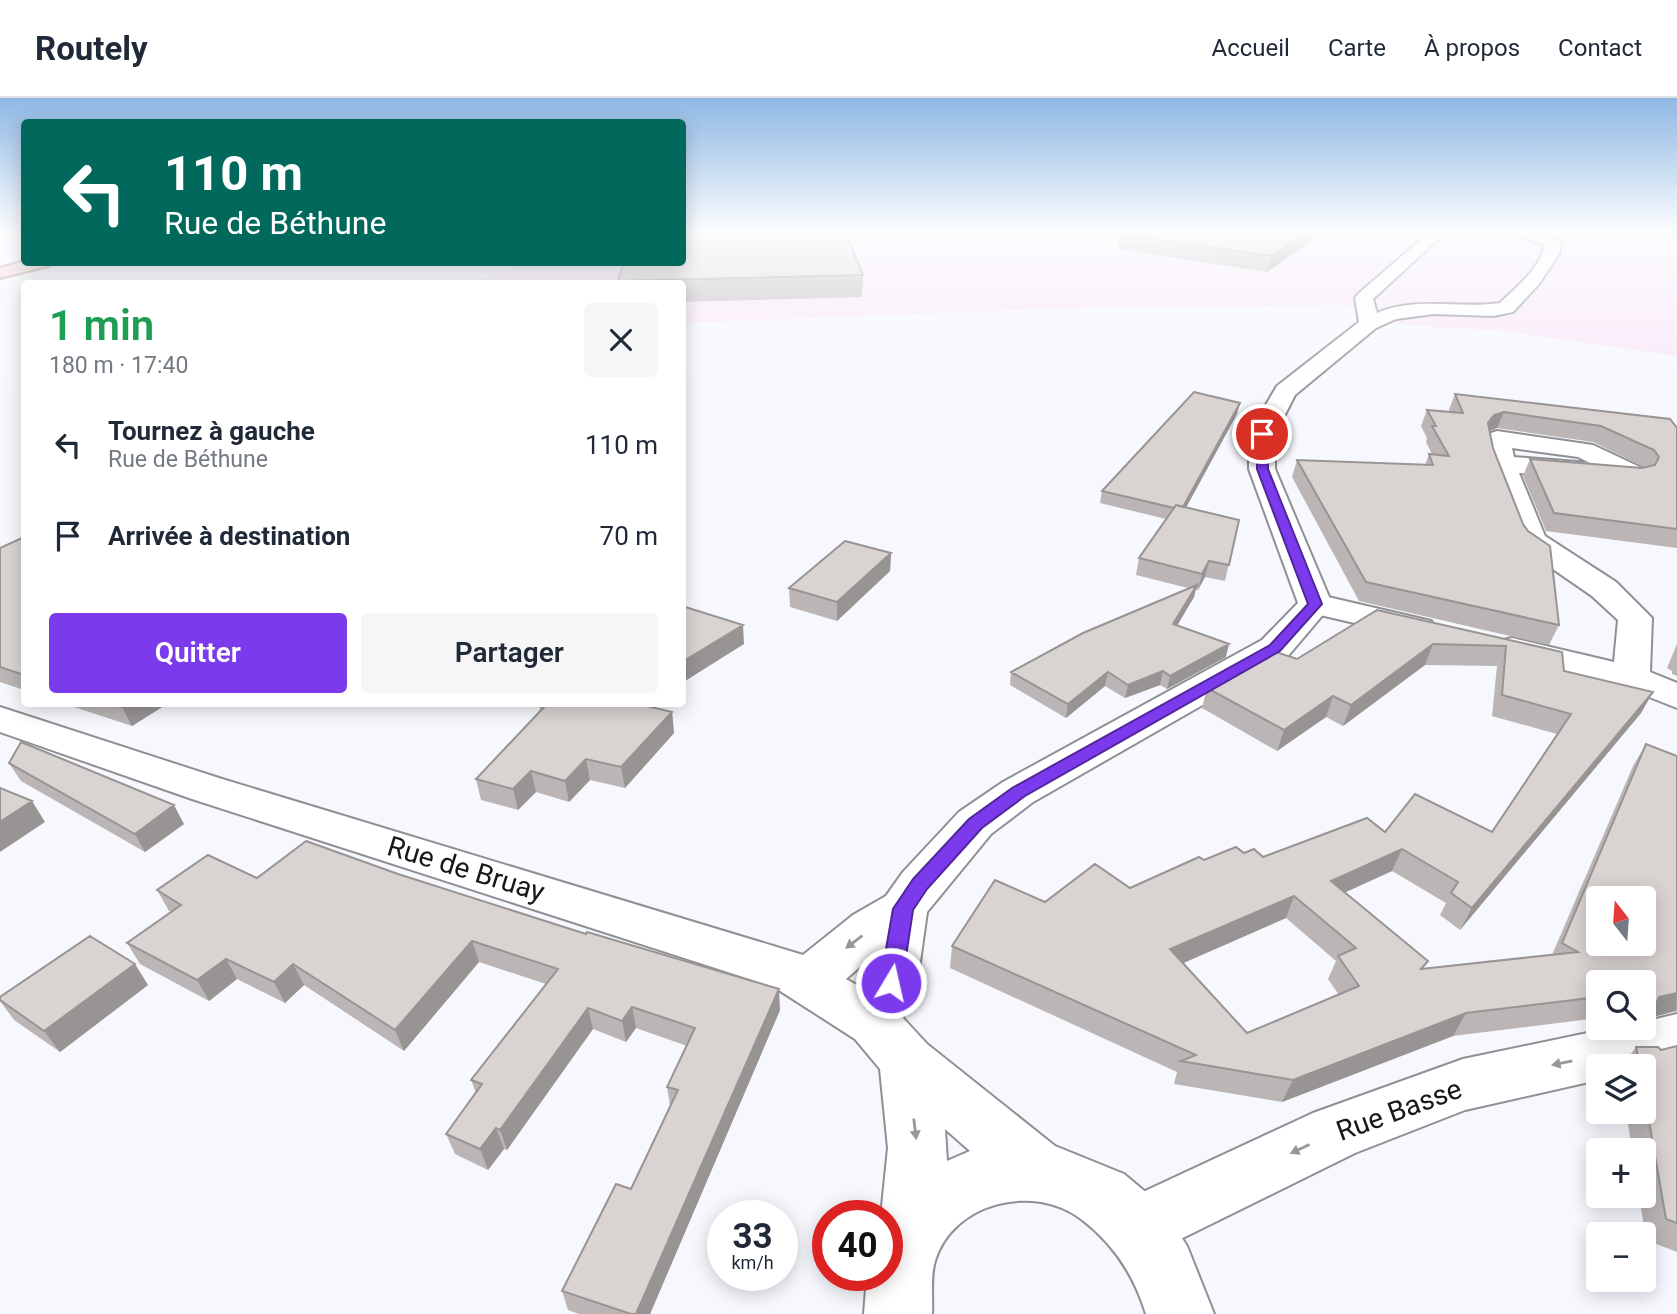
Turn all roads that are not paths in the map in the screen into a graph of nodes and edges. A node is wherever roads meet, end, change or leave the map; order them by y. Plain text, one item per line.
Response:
1 (1387, 288) edge
2 (1526, 288) edge
3 (1370, 307) junction
4 (1434, 308) junction
5 (1502, 464) edge
6 (1315, 604) junction
7 (1447, 634) edge
8 (1486, 643) edge
9 (1631, 677) junction
10 (1677, 697) edge
11 (0, 719) edge
12 (903, 909) junction
13 (808, 980) junction
14 (1677, 1038) edge
15 (890, 1042) junction
16 (1037, 1170) junction
17 (1138, 1228) junction
18 (911, 1234) junction
19 (898, 1314) edge
20 (1180, 1314) edge

1 - 3 street
2 - 4 street
3 - 4 street
3 - 4 street
3 - 6 street
5 - 9 street
6 - 7 street
6 - 12 street
8 - 9 street
9 - 10 street
11 - 13 street, Rue de Bruay
12 -> 13 street
12 - 15 street
13 - 15 street, Rue de Bruay
14 -> 17 street, Rue Basse
15 - 16 street, Rue de Bruay
15 -> 18 street
16 - 17 street
16 - 18 street
17 - 20 street
18 - 19 street

